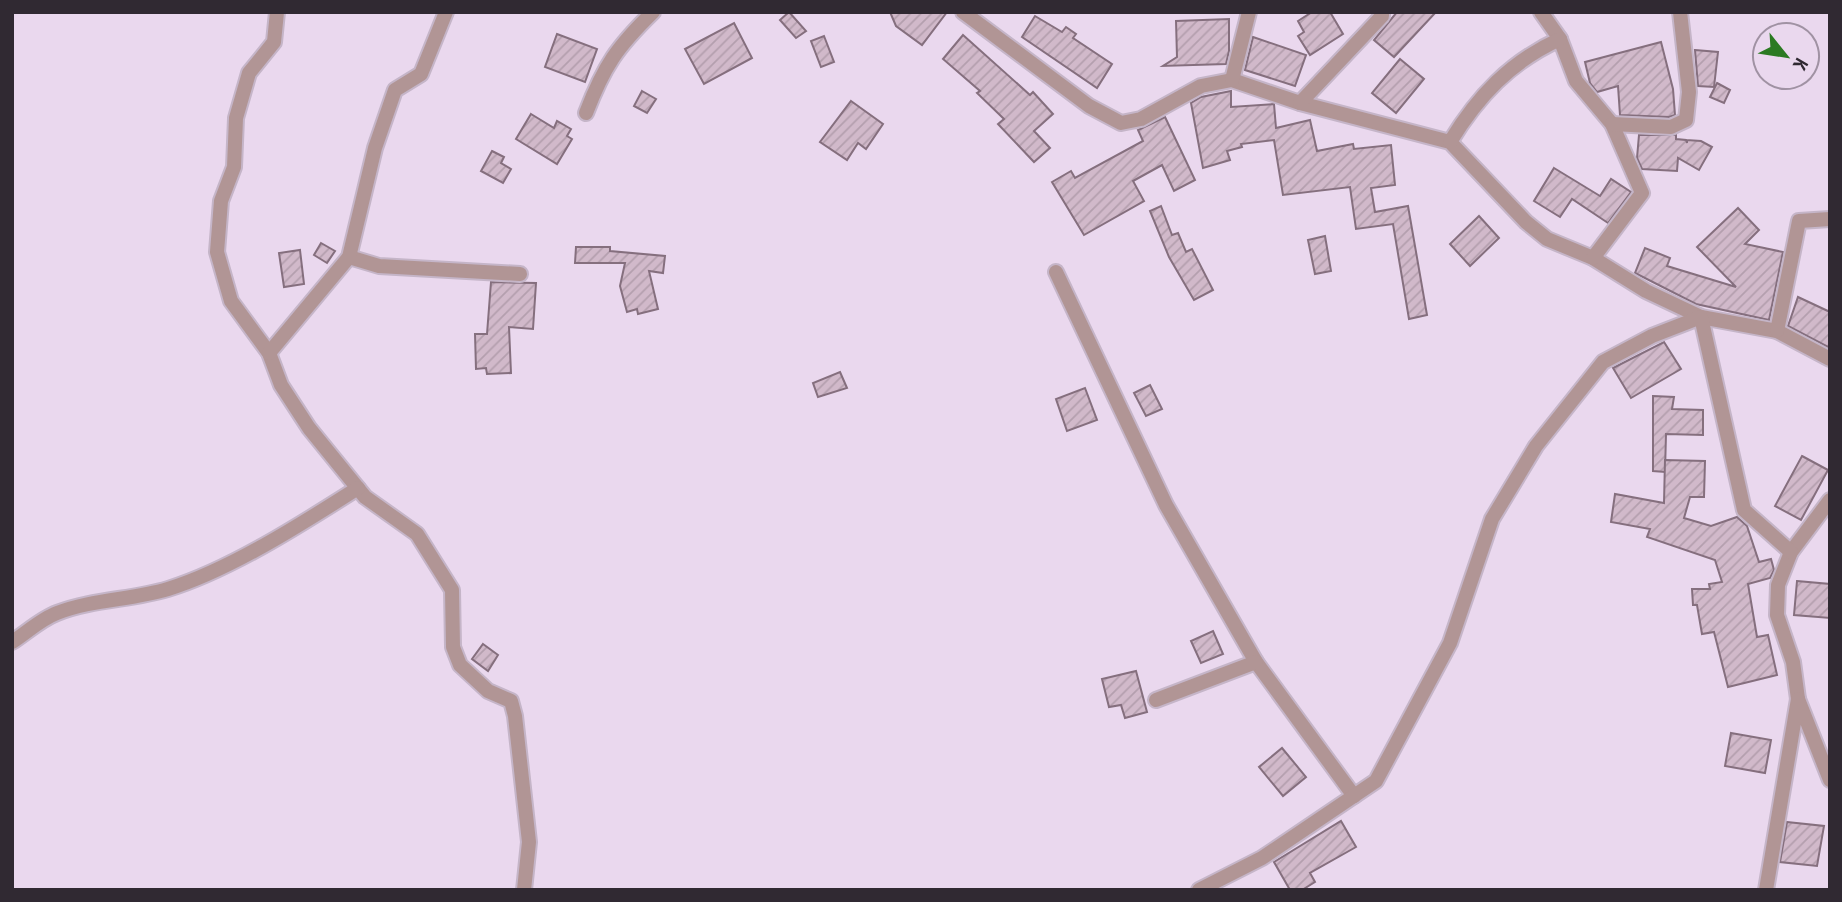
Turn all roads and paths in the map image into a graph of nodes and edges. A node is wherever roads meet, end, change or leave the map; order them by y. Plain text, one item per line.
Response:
1 (277, 12) edge
2 (446, 12) edge
3 (653, 12) edge
4 (963, 12) edge
5 (1249, 12) edge
6 (1382, 12) edge
7 (1541, 12) edge
8 (1681, 12) edge
9 (1560, 39) junction
10 (1232, 80) junction
11 (1300, 103) junction
12 (586, 113) dead end
13 (1612, 124) junction
14 (1450, 142) junction
15 (1830, 219) edge
16 (349, 257) junction
17 (1593, 258) junction
18 (1056, 272) dead end
19 (520, 274) dead end
20 (1701, 317) junction
21 (1777, 331) junction
22 (269, 353) junction
23 (1830, 359) edge
24 (358, 488) junction
25 (1830, 500) edge
26 (1791, 552) junction
27 (12, 642) edge
28 (1256, 662) junction
29 (1156, 699) dead end
30 (1798, 699) junction
31 (1830, 780) edge
32 (1354, 796) junction
33 (524, 890) edge
34 (1199, 890) edge
35 (1766, 890) edge

1 - 22 street
2 - 16 street
3 - 12 street
4 - 10 street
5 - 10 street
6 - 11 street
7 - 9 street
8 - 13 street
9 - 13 street
9 - 14 street
10 - 11 street
11 - 14 street
13 - 17 street
14 - 17 street
15 - 21 street
16 - 19 street
16 - 22 street
17 - 20 street
18 - 28 street
20 - 21 street
20 - 26 street
20 - 32 street
21 - 23 street
22 - 24 street
24 - 27 street
24 - 33 street
25 - 26 street
26 - 30 street
28 - 29 street
28 - 32 street
30 - 31 street
30 - 35 street
32 - 34 street

